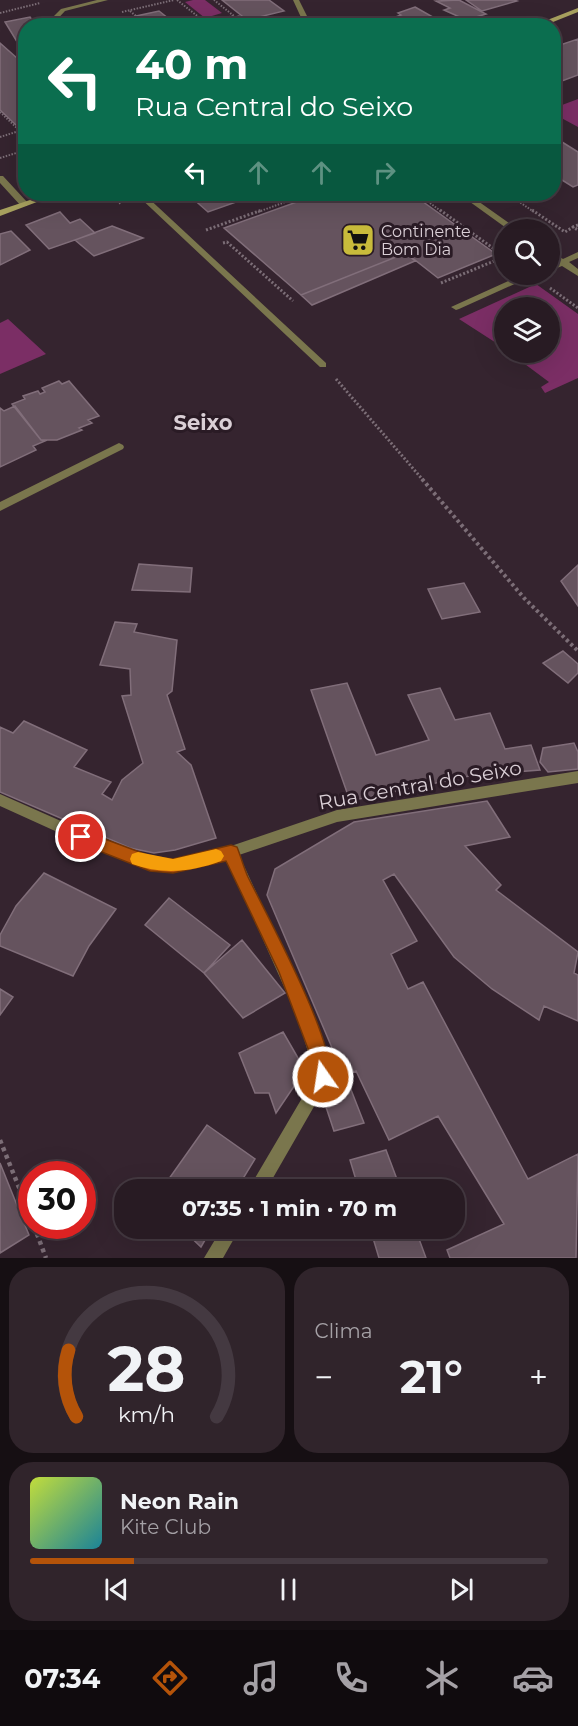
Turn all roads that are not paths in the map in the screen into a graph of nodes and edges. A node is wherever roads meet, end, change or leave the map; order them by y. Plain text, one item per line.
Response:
1 (105, 0) edge
2 (296, 0) edge
3 (578, 10) edge
4 (55, 18) edge
5 (305, 18) edge
6 (556, 18) edge
7 (0, 178) edge
8 (18, 198) edge
9 (21, 201) edge
10 (33, 201) edge
11 (147, 201) edge
12 (473, 201) edge
13 (24, 204) junction
14 (0, 213) edge
15 (499, 219) edge
16 (578, 255) edge
17 (562, 262) joint
18 (578, 273) edge
19 (507, 285) edge
20 (456, 307) dead end
21 (323, 365) road end
22 (119, 447) dead end
23 (0, 507) edge
24 (578, 777) edge
25 (0, 800) edge
26 (231, 852) junction
27 (263, 1179) edge
28 (225, 1239) edge
29 (213, 1258) edge

1 - 4 street
2 - 5 street
3 - 6 main road
7 - 8 street
9 - 13 street
10 - 13 main road
11 - 21 street
12 - 15 street
13 - 14 main road
16 - 17 street
17 - 18 street
19 - 20 street
22 - 23 street
24 - 26 street, Rua Central do Seixo
25 - 26 street, Rua Central do Seixo
26 - 27 street
28 - 29 street

